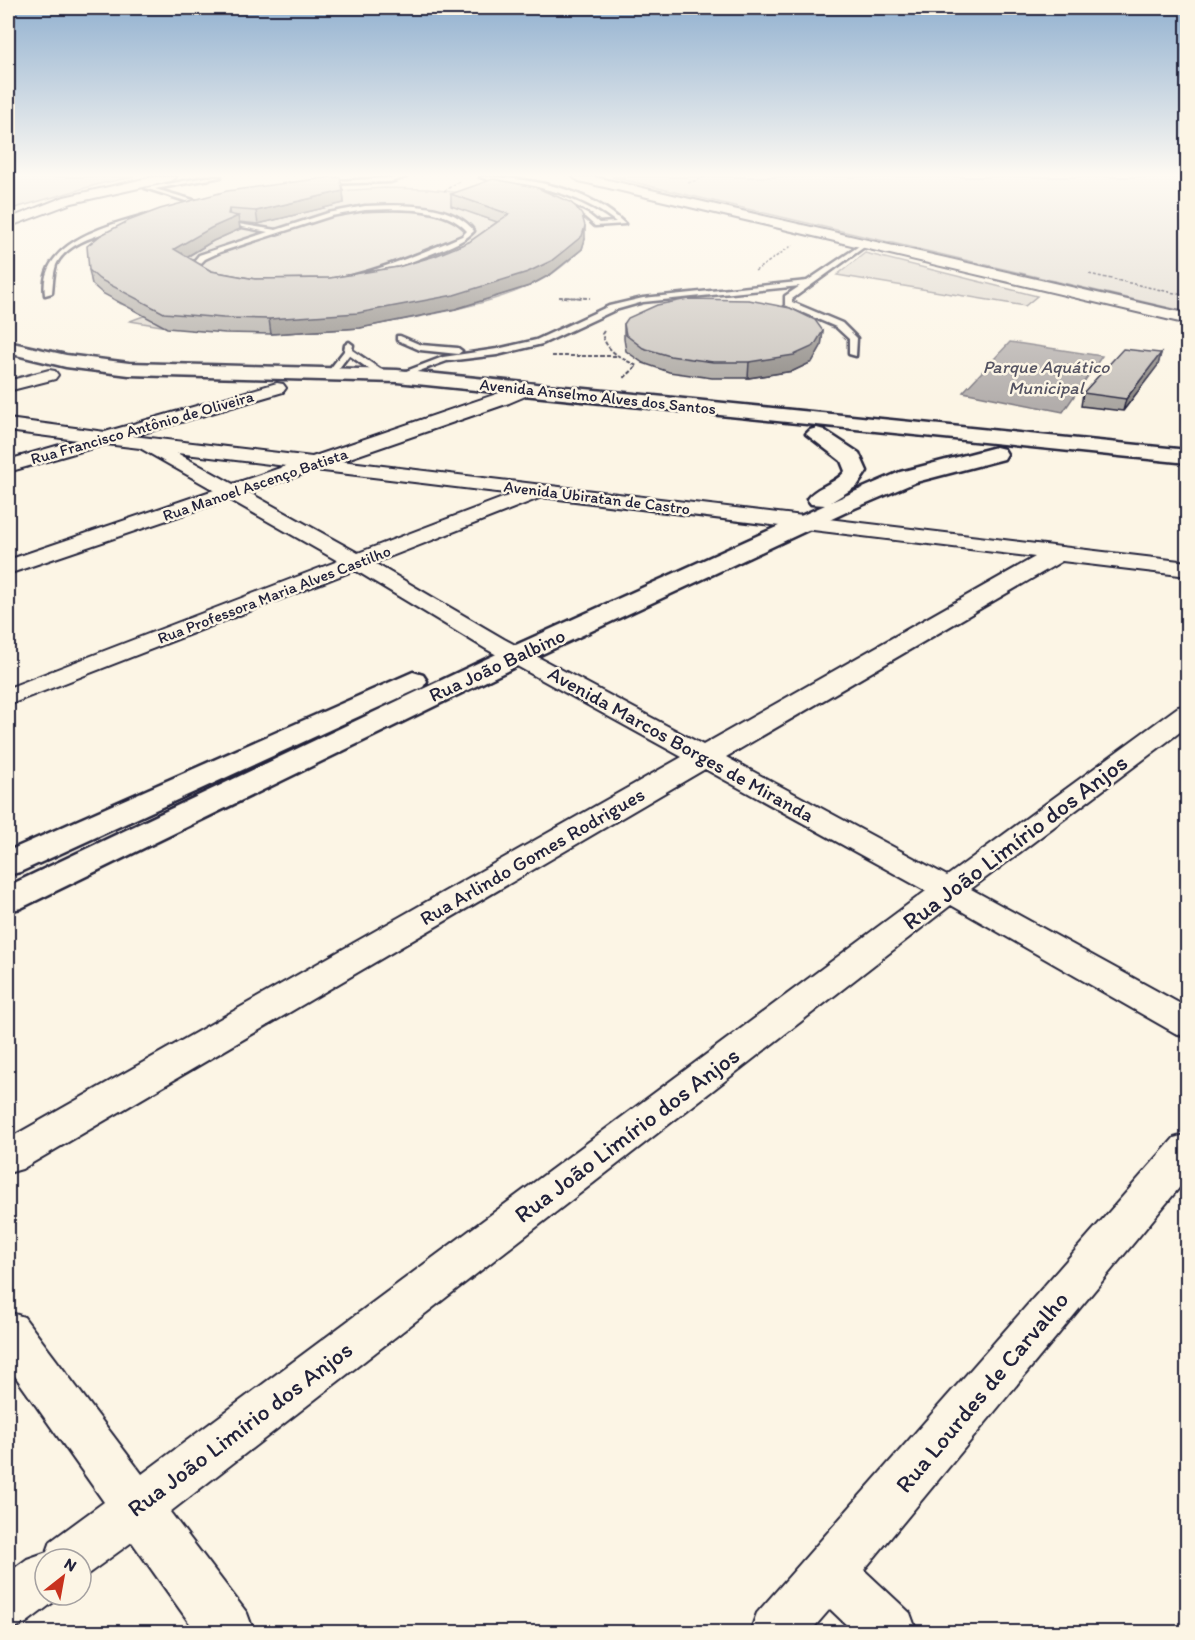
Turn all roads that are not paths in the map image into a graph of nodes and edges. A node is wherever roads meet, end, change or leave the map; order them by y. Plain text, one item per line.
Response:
1 (65, 254) edge
2 (212, 254) edge
3 (424, 254) edge
4 (851, 254) edge
5 (906, 254) edge
6 (809, 283) junction
7 (48, 293) dead end
8 (1188, 319) edge
9 (400, 338) dead end
10 (8, 348) edge
11 (497, 352) junction
12 (853, 354) dead end
13 (8, 366) edge
14 (330, 374) junction
15 (49, 375) junction
16 (390, 375) junction
17 (8, 386) edge
18 (277, 388) junction
19 (529, 388) junction
20 (502, 399) junction
21 (8, 425) edge
22 (818, 434) junction
23 (106, 437) junction
24 (145, 443) junction
25 (996, 454) junction
26 (1188, 457) edge
27 (317, 463) junction
28 (8, 466) edge
29 (1188, 475) edge
30 (540, 490) junction
31 (232, 491) junction
32 (775, 518) junction
33 (806, 522) junction
34 (1057, 554) junction
35 (357, 562) junction
36 (8, 567) edge
37 (1188, 569) edge
38 (506, 650) junction
39 (8, 697) edge
40 (1188, 713) edge
41 (705, 757) junction
42 (8, 864) edge
43 (949, 890) junction
44 (8, 900) edge
45 (1188, 1024) edge
46 (1188, 1149) edge
47 (8, 1158) edge
48 (8, 1331) edge
49 (137, 1507) junction
50 (85, 1547) edge
51 (829, 1572) junction
52 (33, 1586) edge
53 (8, 1605) edge
54 (228, 1632) edge
55 (776, 1632) edge
56 (891, 1632) edge

1 - 7 lane
2 - 3 lane
4 - 6 lane
5 - 8 street
6 - 11 lane
6 - 12 lane
9 - 11 lane
10 - 14 main road, Avenida Anselmo Alves dos Santos
11 - 16 lane
13 - 15 main road, Avenida Anselmo Alves dos Santos
14 - 16 main road, Avenida Anselmo Alves dos Santos
14 - 16 lane
15 - 17 street
15 - 18 main road, Avenida Anselmo Alves dos Santos
16 - 19 main road, Avenida Anselmo Alves dos Santos
18 - 20 main road, Avenida Anselmo Alves dos Santos
18 - 23 street, Rua Francisco Antônio de Oliveira
19 - 20 street, Rua Manoel Ascenço Batista
19 - 26 main road, Avenida Anselmo Alves dos Santos
20 - 22 main road, Avenida Anselmo Alves dos Santos
20 - 27 street, Rua Manoel Ascenço Batista
21 - 23 street, Avenida Ubiratan de Castro
22 - 25 main road, Avenida Anselmo Alves dos Santos
22 - 32 main road, Rua João Balbino
23 - 24 street, Avenida Ubiratan de Castro
23 - 28 street, Rua Francisco Antônio de Oliveira
24 - 27 street, Avenida Ubiratan de Castro
24 - 31 street, Avenida Marcos Borges de Miranda
25 - 29 main road, Avenida Anselmo Alves dos Santos
25 - 33 main road, Rua João Balbino
27 - 30 street, Avenida Ubiratan de Castro
27 - 31 street, Rua Manoel Ascenço Batista
30 - 32 street, Avenida Ubiratan de Castro
30 - 35 street, Rua Professora Maria Alves Castilho
31 - 35 street, Avenida Marcos Borges de Miranda
31 - 36 street, Rua Manoel Ascenço Batista
32 - 33 street, Avenida Ubiratan de Castro
32 - 38 main road, Rua João Balbino
33 - 34 street, Avenida Ubiratan de Castro
33 - 38 main road, Rua João Balbino
34 - 37 street, Avenida Ubiratan de Castro
34 - 41 street, Rua Arlindo Gomes Rodrigues
35 - 38 street, Avenida Marcos Borges de Miranda
35 - 39 street, Rua Professora Maria Alves Castilho
38 - 41 street, Avenida Marcos Borges de Miranda
38 - 42 main road, Rua João Balbino
38 - 44 main road, Rua João Balbino
40 - 43 street, Rua João Limírio dos Anjos
41 - 43 street, Avenida Marcos Borges de Miranda
41 - 47 street, Rua Arlindo Gomes Rodrigues
43 - 45 street, Avenida Marcos Borges de Miranda
43 - 49 street, Rua João Limírio dos Anjos
46 - 51 street, Rua Lourdes de Carvalho
48 - 49 street
49 - 50 street, Rua João Limírio dos Anjos
49 - 54 street
51 - 55 street, Rua Lourdes de Carvalho
51 - 56 street
52 - 53 street

